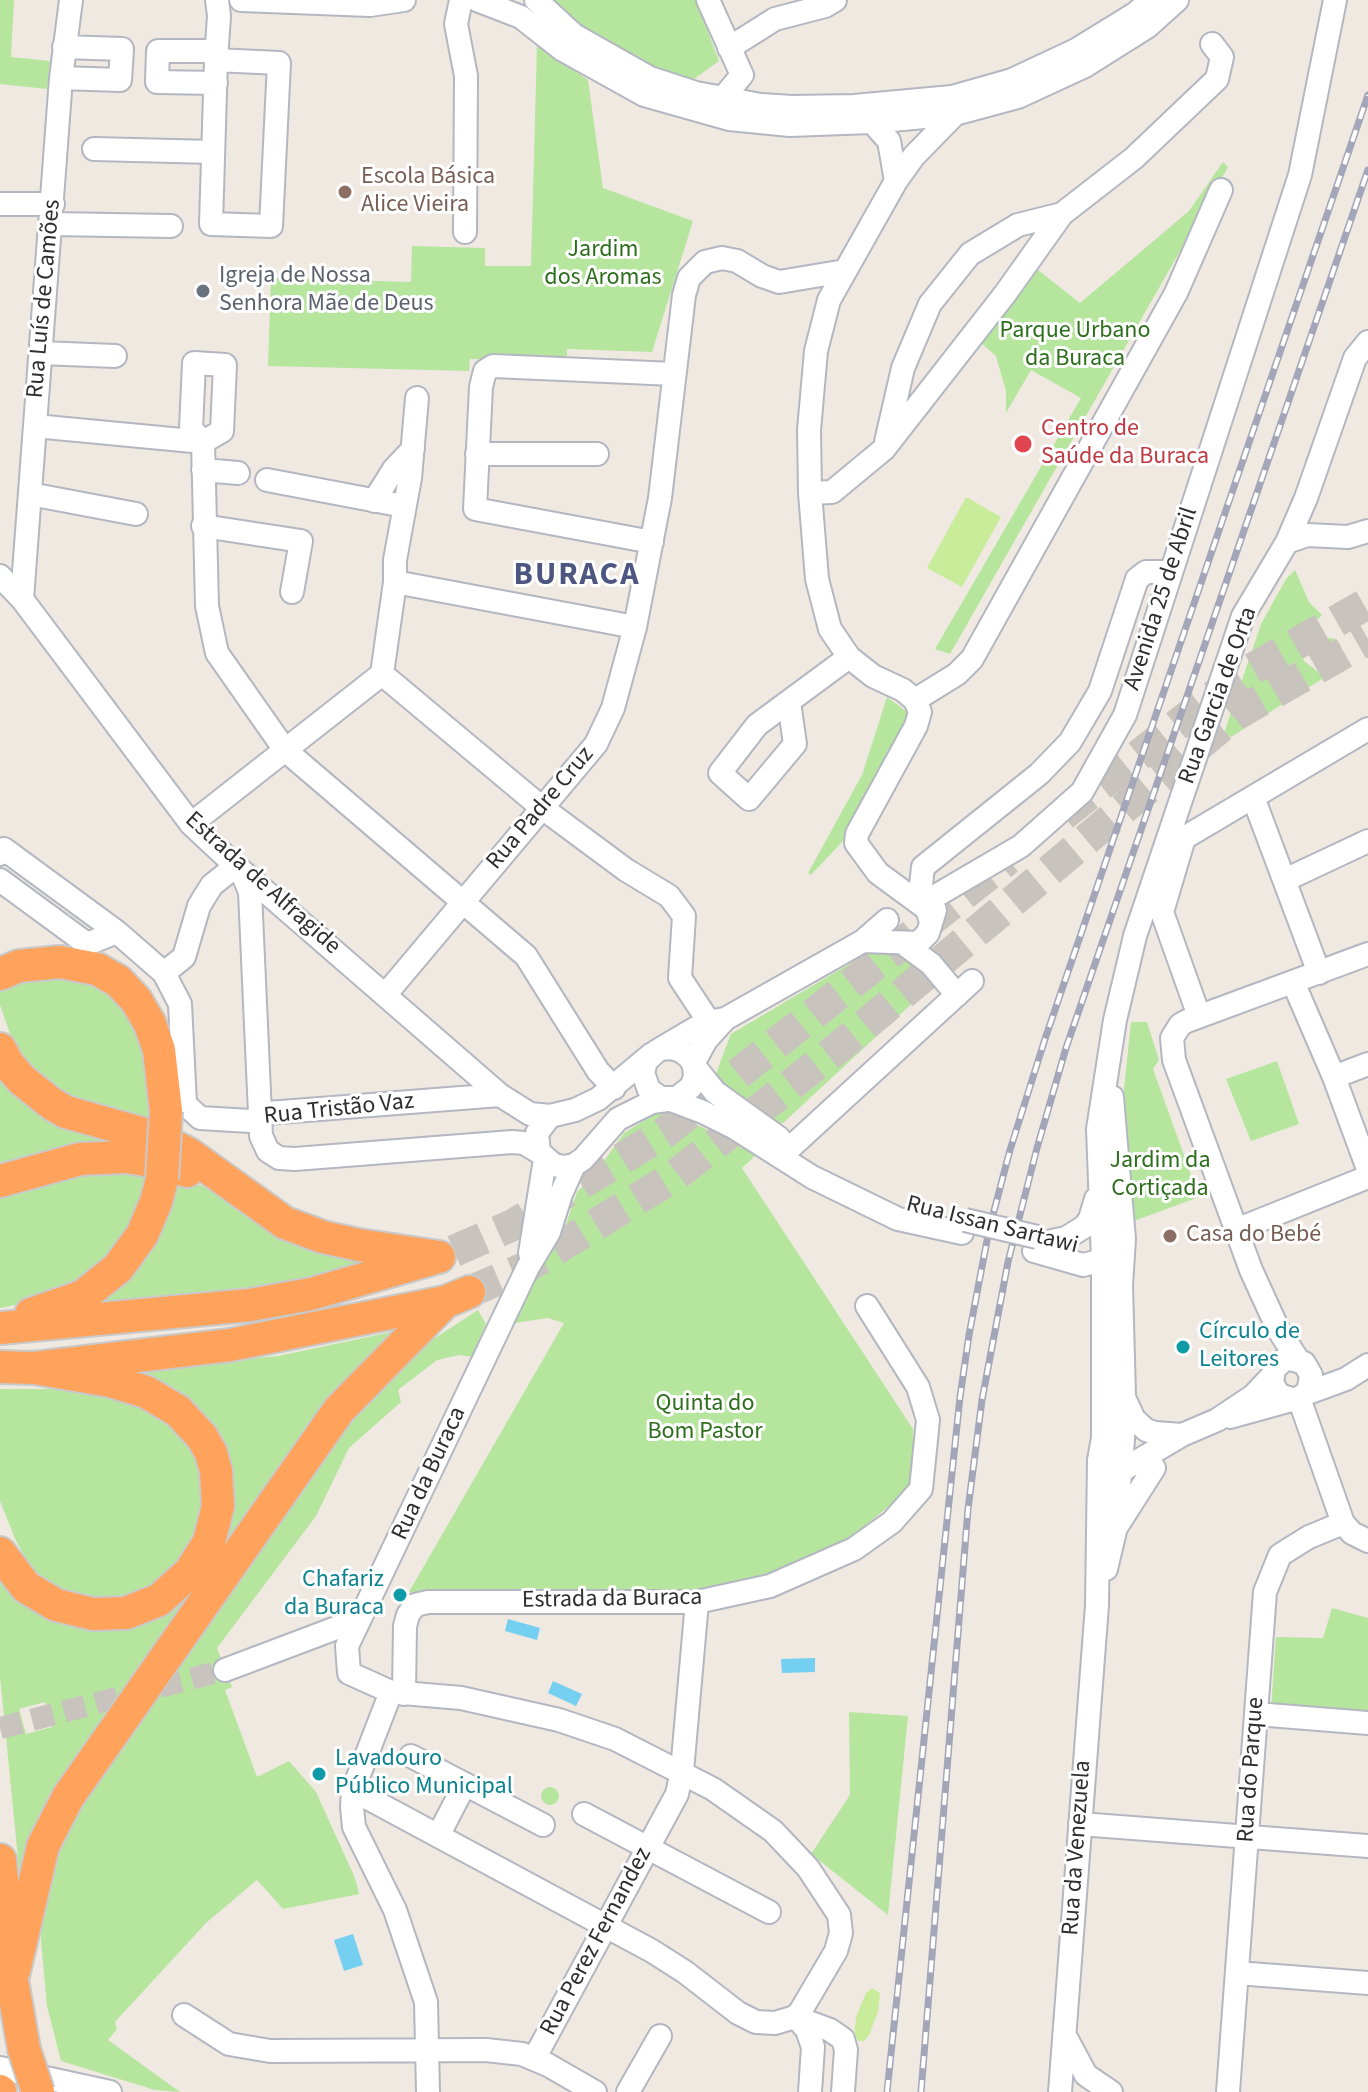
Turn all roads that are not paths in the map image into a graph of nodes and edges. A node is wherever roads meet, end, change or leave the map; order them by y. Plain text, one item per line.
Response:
1 (71, 0) edge
2 (217, 0) edge
3 (241, 0) edge
4 (404, 0) edge
5 (461, 0) edge
6 (477, 0) edge
7 (536, 0) edge
8 (708, 0) edge
9 (835, 0) edge
10 (1151, 0) edge
11 (1177, 0) edge
12 (1335, 0) edge
13 (779, 10) edge
14 (1212, 44) dead end
15 (64, 47) junction
16 (729, 48) junction
17 (217, 56) junction
18 (742, 75) junction
19 (61, 78) junction
20 (216, 83) junction
21 (722, 99) junction
22 (935, 99) junction
23 (761, 105) junction
24 (872, 113) junction
25 (955, 114) junction
26 (893, 130) junction
27 (94, 149) dead end
28 (213, 152) junction
29 (914, 156) junction
30 (896, 181) junction
31 (1221, 190) dead end
32 (0, 204) edge
33 (52, 214) junction
34 (1062, 214) junction
35 (171, 226) dead end
36 (465, 232) dead end
37 (845, 271) junction
38 (1368, 342) edge
39 (41, 353) junction
40 (115, 356) dead end
41 (674, 374) junction
42 (417, 398) dead end
43 (35, 426) junction
44 (413, 449) junction
45 (884, 449) junction
46 (477, 454) junction
47 (597, 454) dead end
48 (203, 470) junction
49 (238, 473) dead end
50 (267, 480) dead end
51 (810, 493) junction
52 (30, 494) junction
53 (1306, 498) junction
54 (374, 501) junction
55 (404, 506) junction
56 (136, 514) dead end
57 (203, 526) junction
58 (1368, 531) edge
59 (1316, 536) junction
60 (652, 542) junction
61 (1287, 542) junction
62 (395, 571) junction
63 (1170, 572) junction
64 (0, 576) edge
65 (292, 592) dead end
66 (22, 599) junction
67 (635, 627) junction
68 (849, 657) junction
69 (382, 674) junction
70 (789, 702) dead end
71 (917, 702) junction
72 (1368, 729) edge
73 (285, 750) junction
74 (1253, 797) junction
75 (541, 807) junction
76 (191, 824) junction
77 (1368, 841) edge
78 (0, 854) edge
79 (236, 866) junction
80 (878, 873) junction
81 (0, 880) edge
82 (1285, 880) junction
83 (463, 902) junction
84 (926, 910) junction
85 (887, 917) junction
86 (296, 918) junction
87 (117, 932) junction
88 (252, 940) junction
89 (863, 941) junction
90 (901, 943) junction
91 (1368, 954) edge
92 (931, 964) junction
93 (164, 973) junction
94 (1319, 973) junction
95 (0, 974) edge
96 (1293, 982) junction
97 (386, 994) junction
98 (1199, 1016) junction
99 (717, 1020) junction
100 (0, 1049) edge
101 (656, 1052) junction
102 (1368, 1064) edge
103 (694, 1065) junction
104 (1109, 1065) junction
105 (1334, 1077) junction
106 (614, 1088) junction
107 (500, 1095) junction
108 (669, 1100) junction
109 (176, 1107) junction
110 (556, 1114) junction
111 (260, 1117) junction
112 (791, 1147) junction
113 (542, 1156) junction
114 (581, 1157) junction
115 (1368, 1169) edge
116 (1368, 1177) edge
117 (0, 1181) edge
118 (1098, 1190) junction
119 (242, 1192) junction
120 (963, 1227) junction
121 (1236, 1230) junction
122 (1045, 1247) junction
123 (1113, 1261) junction
124 (528, 1267) junction
125 (1251, 1270) junction
126 (867, 1306) dead end
127 (1101, 1325) junction
128 (0, 1326) edge
129 (1301, 1362) junction
130 (1368, 1364) edge
131 (0, 1367) edge
132 (34, 1368) junction
133 (1273, 1372) junction
134 (1124, 1395) junction
135 (1299, 1397) junction
136 (1200, 1428) junction
137 (1103, 1438) junction
138 (1120, 1468) junction
139 (1154, 1468) junction
140 (1097, 1499) junction
141 (1343, 1523) junction
142 (1115, 1531) junction
143 (1368, 1541) edge
144 (0, 1553) edge
145 (697, 1602) junction
146 (1097, 1605) junction
147 (360, 1619) junction
148 (225, 1670) tunnel mouth
149 (397, 1693) junction
150 (1256, 1714) junction
151 (1368, 1723) edge
152 (411, 1756) dead end
153 (682, 1771) junction
154 (465, 1784) junction
155 (353, 1790) junction
156 (584, 1814) dead end
157 (1080, 1824) junction
158 (543, 1825) dead end
159 (438, 1836) junction
160 (1247, 1837) junction
161 (1368, 1846) edge
162 (648, 1847) junction
163 (0, 1860) edge
164 (769, 1912) dead end
165 (605, 1926) junction
166 (1237, 1973) junction
167 (12, 1980) junction
168 (1368, 1983) edge
169 (184, 2015) dead end
170 (795, 2017) junction
171 (1065, 2034) junction
172 (660, 2036) dead end
173 (427, 2050) junction
174 (534, 2059) junction
175 (0, 2068) edge
176 (0, 2091) edge
177 (12, 2092) edge
178 (38, 2092) edge
179 (110, 2092) edge
180 (428, 2092) edge
181 (595, 2092) edge
182 (628, 2092) edge
183 (810, 2092) edge
184 (843, 2092) edge
185 (1060, 2092) edge
186 (1111, 2092) edge
187 (1228, 2092) edge

1 - 15 street, Rua Luís de Camões
2 - 17 street
3 - 4 street
5 - 36 street
6 - 24 street
7 - 21 street
8 - 16 street
9 - 13 street
10 - 22 street
11 - 25 street
12 - 63 street, Avenida 25 de Abril
13 - 16 street
14 - 34 street
15 - 19 street, Rua Luís de Camões
15 - 19 street
16 - 18 street
17 - 20 street
17 - 20 street
17 - 28 street
18 - 21 street
18 - 23 street
19 - 33 street, Rua Luís de Camões
20 - 28 street
21 - 23 street
22 - 24 street
22 - 26 street
23 - 24 street
24 - 26 street
25 - 26 street
25 - 29 street
26 - 29 street
26 - 30 street
27 - 28 street
29 - 30 street
30 - 37 street
31 - 71 street
32 - 33 street
33 - 35 street
33 - 39 street, Rua Luís de Camões
34 - 45 street
34 - 45 street
37 - 41 street, Rua Padre Cruz
37 - 51 street
38 - 53 street, Rua Garcia de Orta
39 - 40 street
39 - 43 street, Rua Luís de Camões
41 - 46 street
41 - 60 street, Rua Padre Cruz
42 - 44 street
43 - 48 street
43 - 52 street, Rua Luís de Camões
44 - 54 street
44 - 55 street
45 - 51 street
46 - 47 street
46 - 60 street
48 - 49 street
48 - 57 street
50 - 54 street
51 - 68 street
52 - 56 street
52 - 66 street, Rua Luís de Camões
53 - 59 street
53 - 61 street, Rua Garcia de Orta
54 - 55 street
55 - 62 street
57 - 65 street
57 - 73 street
58 - 59 street
59 - 61 street
60 - 67 street, Rua Padre Cruz
61 - 104 street, Rua Garcia de Orta
62 - 67 street
62 - 69 street
63 - 84 street, Avenida 25 de Abril
63 - 84 street
64 - 66 street, Estrada de Alfragide
66 - 76 street, Estrada de Alfragide
67 - 75 street, Rua Padre Cruz
68 - 70 street
68 - 71 street
69 - 73 street
69 - 75 street
71 - 80 street
72 - 74 street
73 - 76 street
73 - 83 street
74 - 82 street
74 - 98 street
75 - 83 street, Rua Padre Cruz
75 - 99 street
76 - 79 street, Estrada de Alfragide
77 - 82 street
78 - 87 street
79 - 86 street, Estrada de Alfragide
79 - 88 street
79 - 93 street
80 - 84 street
80 - 85 street
81 - 87 street
82 - 94 street
83 - 97 street, Rua Padre Cruz
83 - 106 street
84 - 85 street
84 - 90 street
84 - 92 street
85 - 89 street
85 - 90 street
86 - 88 street
86 - 97 street, Estrada de Alfragide
87 - 93 street
88 - 111 street
89 - 90 street
89 - 99 street
90 - 92 street
91 - 94 street
92 - 112 street
93 - 109 street
94 - 96 street
95 - 109 highway
96 - 98 street
96 - 105 street
97 - 107 street, Estrada de Alfragide
98 - 121 street
99 - 101 street
99 - 103 street
100 - 119 highway
101 - 103 street
101 - 106 street
101 - 108 street
102 - 105 street
103 - 108 street
103 - 112 street, Rua Issan Sartawi
104 - 118 street, Rua Garcia de Orta
104 - 123 street, Rua Garcia de Orta
105 - 115 street
106 - 110 street
107 - 110 street, Estrada de Alfragide
107 - 111 street, Rua Tristão Vaz
108 - 114 street, Rua da Buraca
108 - 120 street, Rua Issan Sartawi
109 - 111 street, Rua Tristão Vaz
109 - 128 highway, bridge
110 - 113 street
110 - 114 street
111 - 113 street
112 - 120 street, Rua Issan Sartawi
113 - 114 street
113 - 124 street, Rua da Buraca
114 - 124 street, Rua da Buraca
116 - 121 street
117 - 119 highway
118 - 122 street
118 - 123 street, Rua Garcia de Orta
119 - 128 highway
120 - 122 street, Rua Issan Sartawi, bridge
121 - 125 street
122 - 123 street, Rua Issan Sartawi
122 - 127 street
123 - 127 street, Rua da Venezuela
123 - 134 street, Rua da Venezuela
124 - 147 street, Rua da Buraca
125 - 129 street
125 - 133 street
126 - 145 street, Estrada da Buraca
127 - 137 street, Rua da Venezuela
129 - 130 street
129 - 133 street
129 - 135 street
130 - 135 street
131 - 132 highway
132 - 144 highway
132 - 167 highway
133 - 135 street
133 - 136 street
134 - 136 street
134 - 138 street, Rua da Venezuela
135 - 136 street
135 - 141 street
136 - 138 street
136 - 139 street
137 - 138 street
137 - 140 street, Rua da Venezuela
138 - 139 street
138 - 140 street
138 - 142 street, Rua da Venezuela
139 - 142 street
140 - 146 street, Rua da Venezuela
141 - 143 street
141 - 150 street, Rua do Parque
142 - 146 street, Rua da Venezuela
145 - 149 street, Estrada da Buraca
145 - 153 street, Rua Perez Fernandez
146 - 157 street, Rua da Venezuela
147 - 148 street
147 - 149 street, Rua da Buraca
149 - 153 street
149 - 155 street
150 - 151 street
150 - 160 street, Rua do Parque
152 - 154 street
153 - 162 street, Rua Perez Fernandez
153 - 170 street
154 - 158 street
154 - 159 street
155 - 159 street
155 - 173 street
156 - 162 street
157 - 160 street
157 - 171 street, Rua da Venezuela
159 - 165 street
160 - 161 street
160 - 166 street, Rua do Parque
162 - 164 street
162 - 165 street, Rua Perez Fernandez
163 - 167 highway
165 - 170 street
165 - 174 street, Rua Perez Fernandez
166 - 168 street
166 - 187 street, Rua do Parque
167 - 178 highway, bridge
169 - 173 street, Rua Perez Fernandez
170 - 183 street
170 - 184 street
171 - 185 street, Rua da Venezuela
171 - 186 street
172 - 182 street
173 - 174 street, Rua Perez Fernandez
173 - 180 street
174 - 181 street
175 - 179 street
176 - 177 street

